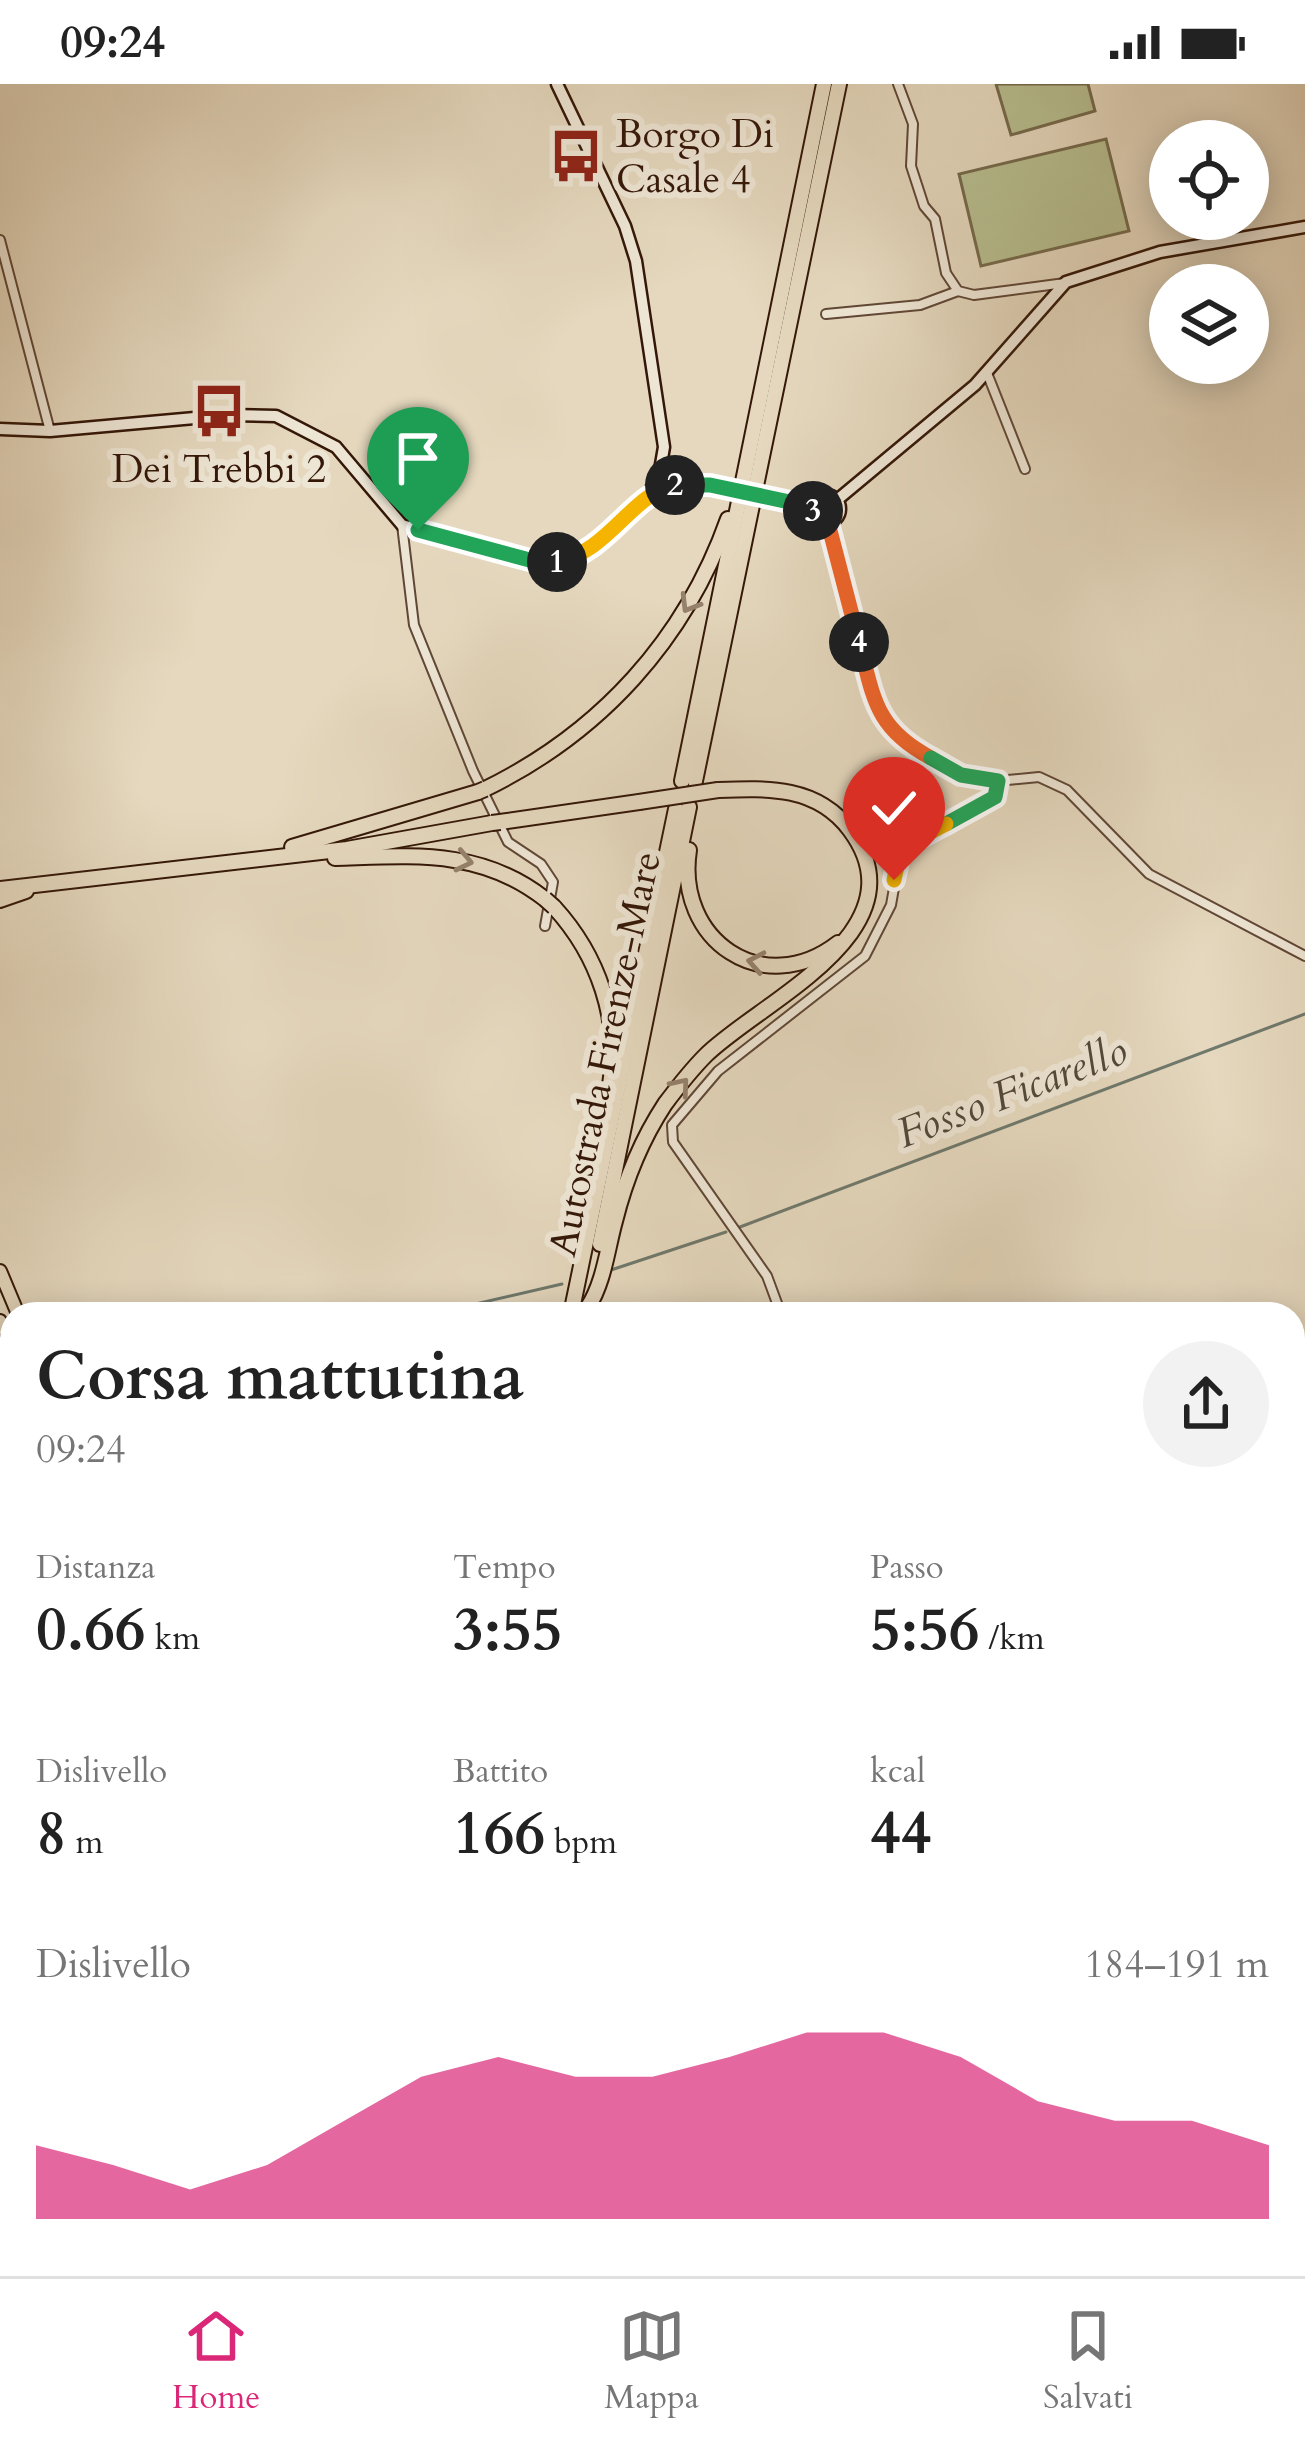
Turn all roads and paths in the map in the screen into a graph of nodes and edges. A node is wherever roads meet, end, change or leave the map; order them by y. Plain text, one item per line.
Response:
1 (557, 84) edge
2 (824, 84) edge
3 (839, 84) edge
4 (898, 84) edge
5 (1305, 226) edge
6 (0, 241) edge
7 (1066, 282) junction
8 (958, 291) junction
9 (826, 314) dead end
10 (987, 373) junction
11 (0, 429) edge
12 (50, 431) junction
13 (664, 447) junction
14 (748, 457) junction
15 (676, 469) junction
16 (1025, 469) dead end
17 (665, 480) junction
18 (710, 485) junction
19 (837, 500) junction
20 (813, 507) junction
21 (828, 523) junction
22 (402, 524) junction
23 (998, 781) junction
24 (687, 807) junction
25 (264, 856) junction
26 (53, 882) junction
27 (0, 886) edge
28 (0, 900) edge
29 (858, 922) junction
30 (545, 926) dead end
31 (1305, 956) edge
32 (596, 1193) junction
33 (0, 1271) edge
34 (13, 1302) edge
35 (574, 1302) edge
36 (589, 1302) edge
37 (591, 1302) edge
38 (777, 1302) edge

1 - 13 street
2 - 14 highway
3 - 14 highway
4 - 8 street
5 - 7 street
6 - 12 street
7 - 8 street
7 - 10 street
8 - 9 street
10 - 16 street
10 - 19 street
11 - 12 street
12 - 22 street
13 - 15 street
13 - 17 street
14 -> 25 highway
15 - 17 street
15 - 18 street
17 - 18 street
17 - 22 street
18 - 20 street, bridge
19 - 20 street
19 - 21 street
20 - 21 street
21 - 23 street
22 - 30 street
23 - 31 street
23 - 38 street
29 -> 24 highway
24 - 32 highway, Autostrada Firenze-Mare
24 - 36 highway, Autostrada Firenze-Mare
25 - 26 highway
25 - 29 highway, bridge
25 -> 32 highway
26 - 27 highway
26 - 28 highway
37 -> 29 highway
32 - 35 highway, Autostrada Firenze-Mare
33 - 34 main road

